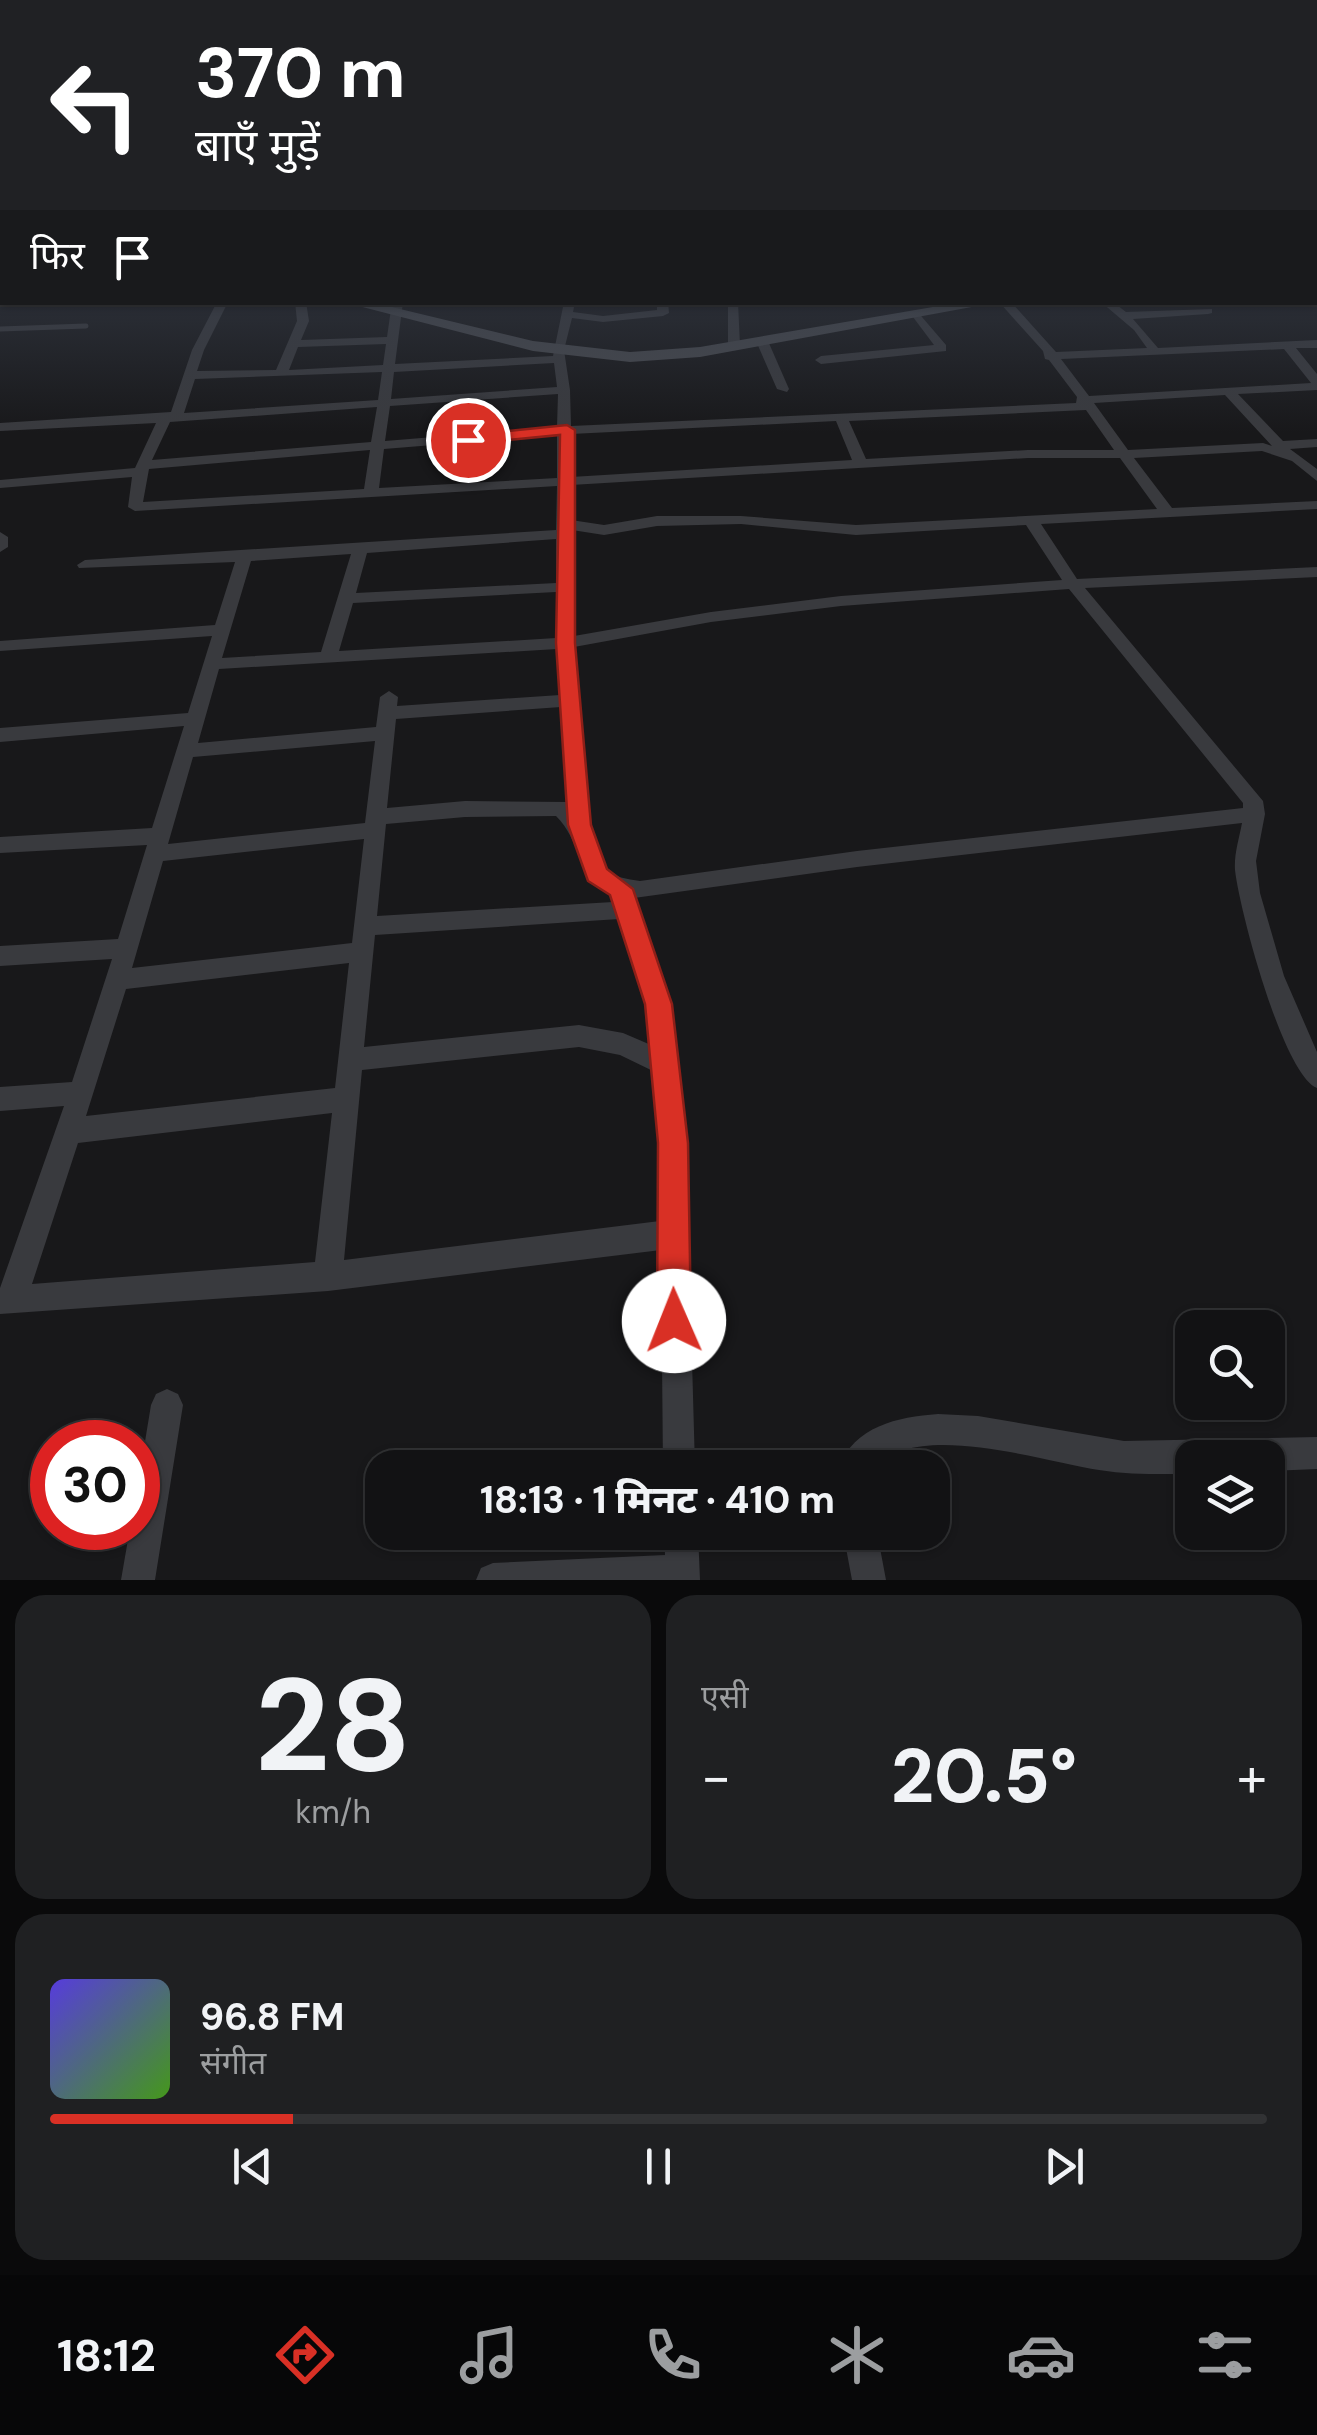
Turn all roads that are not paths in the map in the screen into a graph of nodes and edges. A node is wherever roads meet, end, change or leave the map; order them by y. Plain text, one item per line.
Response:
1 (222, 305) edge
2 (300, 305) edge
3 (662, 305) edge
4 (733, 305) edge
5 (971, 305) edge
6 (1007, 305) edge
7 (1109, 305) edge
8 (396, 308) edge
9 (568, 308) edge
10 (1208, 311) dead end
11 (916, 313) junction
12 (1122, 316) junction
13 (86, 326) dead end
14 (0, 329) edge
15 (394, 340) junction
16 (762, 341) junction
17 (291, 344) junction
18 (1286, 344) junction
19 (1317, 344) edge
20 (734, 346) junction
21 (1154, 351) junction
22 (558, 355) junction
23 (1050, 356) junction
24 (821, 360) dead end
25 (391, 368) junction
26 (281, 374) junction
27 (190, 375) junction
28 (1317, 384) edge
29 (783, 389) dead end
30 (564, 390) junction
31 (1230, 393) junction
32 (1084, 403) junction
33 (382, 404) junction
34 (172, 415) junction
35 (841, 417) junction
36 (0, 427) edge
37 (567, 430) junction
38 (1317, 443) edge
39 (378, 447) junction
40 (1283, 448) junction
41 (1120, 454) junction
42 (861, 464) junction
43 (145, 469) junction
44 (1317, 477) edge
45 (566, 479) junction
46 (0, 484) edge
47 (371, 493) junction
48 (1317, 505) edge
49 (1168, 512) junction
50 (1030, 520) junction
51 (564, 529) junction
52 (0, 537) edge
53 (0, 547) edge
54 (360, 548) junction
55 (244, 557) junction
56 (86, 565) dead end
57 (1317, 572) edge
58 (1072, 583) junction
59 (565, 587) junction
60 (346, 598) junction
61 (222, 630) junction
62 (566, 643) junction
63 (0, 646) edge
64 (328, 657) junction
65 (212, 664) junction
66 (570, 700) junction
67 (388, 714) junction
68 (195, 719) junction
69 (0, 735) edge
70 (186, 751) junction
71 (1255, 814) junction
72 (377, 823) junction
73 (580, 825) junction
74 (0, 844) edge
75 (157, 844) junction
76 (623, 900) junction
77 (365, 926) junction
78 (126, 948) junction
79 (362, 952) junction
80 (0, 956) edge
81 (117, 980) junction
82 (351, 1060) junction
83 (665, 1064) junction
84 (1317, 1076) edge
85 (82, 1093) junction
86 (0, 1099) edge
87 (347, 1099) junction
88 (69, 1131) junction
89 (673, 1234) junction
90 (328, 1276) junction
91 (6, 1301) edge
92 (167, 1405) dead end
93 (679, 1450) edge
94 (870, 1450) edge
95 (1317, 1453) edge
96 (682, 1550) edge
97 (863, 1550) edge
98 (683, 1576) edge
99 (138, 1580) edge
100 (493, 1580) edge
101 (869, 1580) edge

1 - 27 street
2 - 17 street
3 - 9 street
4 - 20 street
5 - 11 street
6 - 23 street
7 - 12 street
8 - 15 street
8 - 22 street
9 - 22 street
10 - 12 street
11 - 16 street
11 - 24 street
12 - 21 street
13 - 14 lane
15 - 17 street
15 - 25 street
16 - 20 street
16 - 29 street
17 - 26 street
18 - 19 street
18 - 21 street
18 - 28 street
20 - 22 street
21 - 23 street
22 - 25 street
22 - 30 street
23 - 32 street
25 - 26 street
25 - 33 street
26 - 27 street
27 - 34 street
28 - 31 street
30 - 33 street
30 - 37 street
31 - 32 street
31 - 40 street
32 - 35 street
32 - 41 street
33 - 34 street
33 - 39 street
34 - 36 street
34 - 43 street
35 - 37 street
35 - 42 street
37 - 39 street
37 - 45 street
38 - 40 street
39 - 43 street
39 - 47 street
40 - 41 street
40 - 44 street
41 - 42 street
41 - 49 street
42 - 45 street
43 - 46 street
43 - 47 street
45 - 47 street
45 - 51 street
48 - 49 street
49 - 50 street
50 - 51 street
50 - 58 street
51 - 54 street
51 - 59 street
52 - 53 street
54 - 55 street
54 - 60 street
55 - 56 street
55 - 61 street
57 - 58 street
58 - 62 street
58 - 71 street
59 - 60 street
59 - 62 street
60 - 64 street
61 - 63 street
61 - 65 street
62 - 64 street
62 - 66 street
64 - 65 street
65 - 68 street
66 - 67 street
66 - 73 street
67 - 70 street
67 - 72 street
68 - 69 street
68 - 70 street
70 - 75 street
71 - 76 street
71 - 84 street
72 - 73 street
72 - 75 street
72 - 77 street
73 - 76 street
74 - 75 street
75 - 78 street
76 - 77 street
76 - 83 street
77 - 79 street
78 - 80 street
78 - 81 street
79 - 81 street
79 - 82 street
81 - 85 street
82 - 83 street
82 - 87 street
83 - 89 street
85 - 86 street
85 - 88 street
87 - 88 street
87 - 90 street
88 - 91 street
89 - 90 street
89 - 93 street
90 - 91 street
92 - 99 street
94 - 95 street
96 - 98 street
97 - 101 street
98 - 100 street

